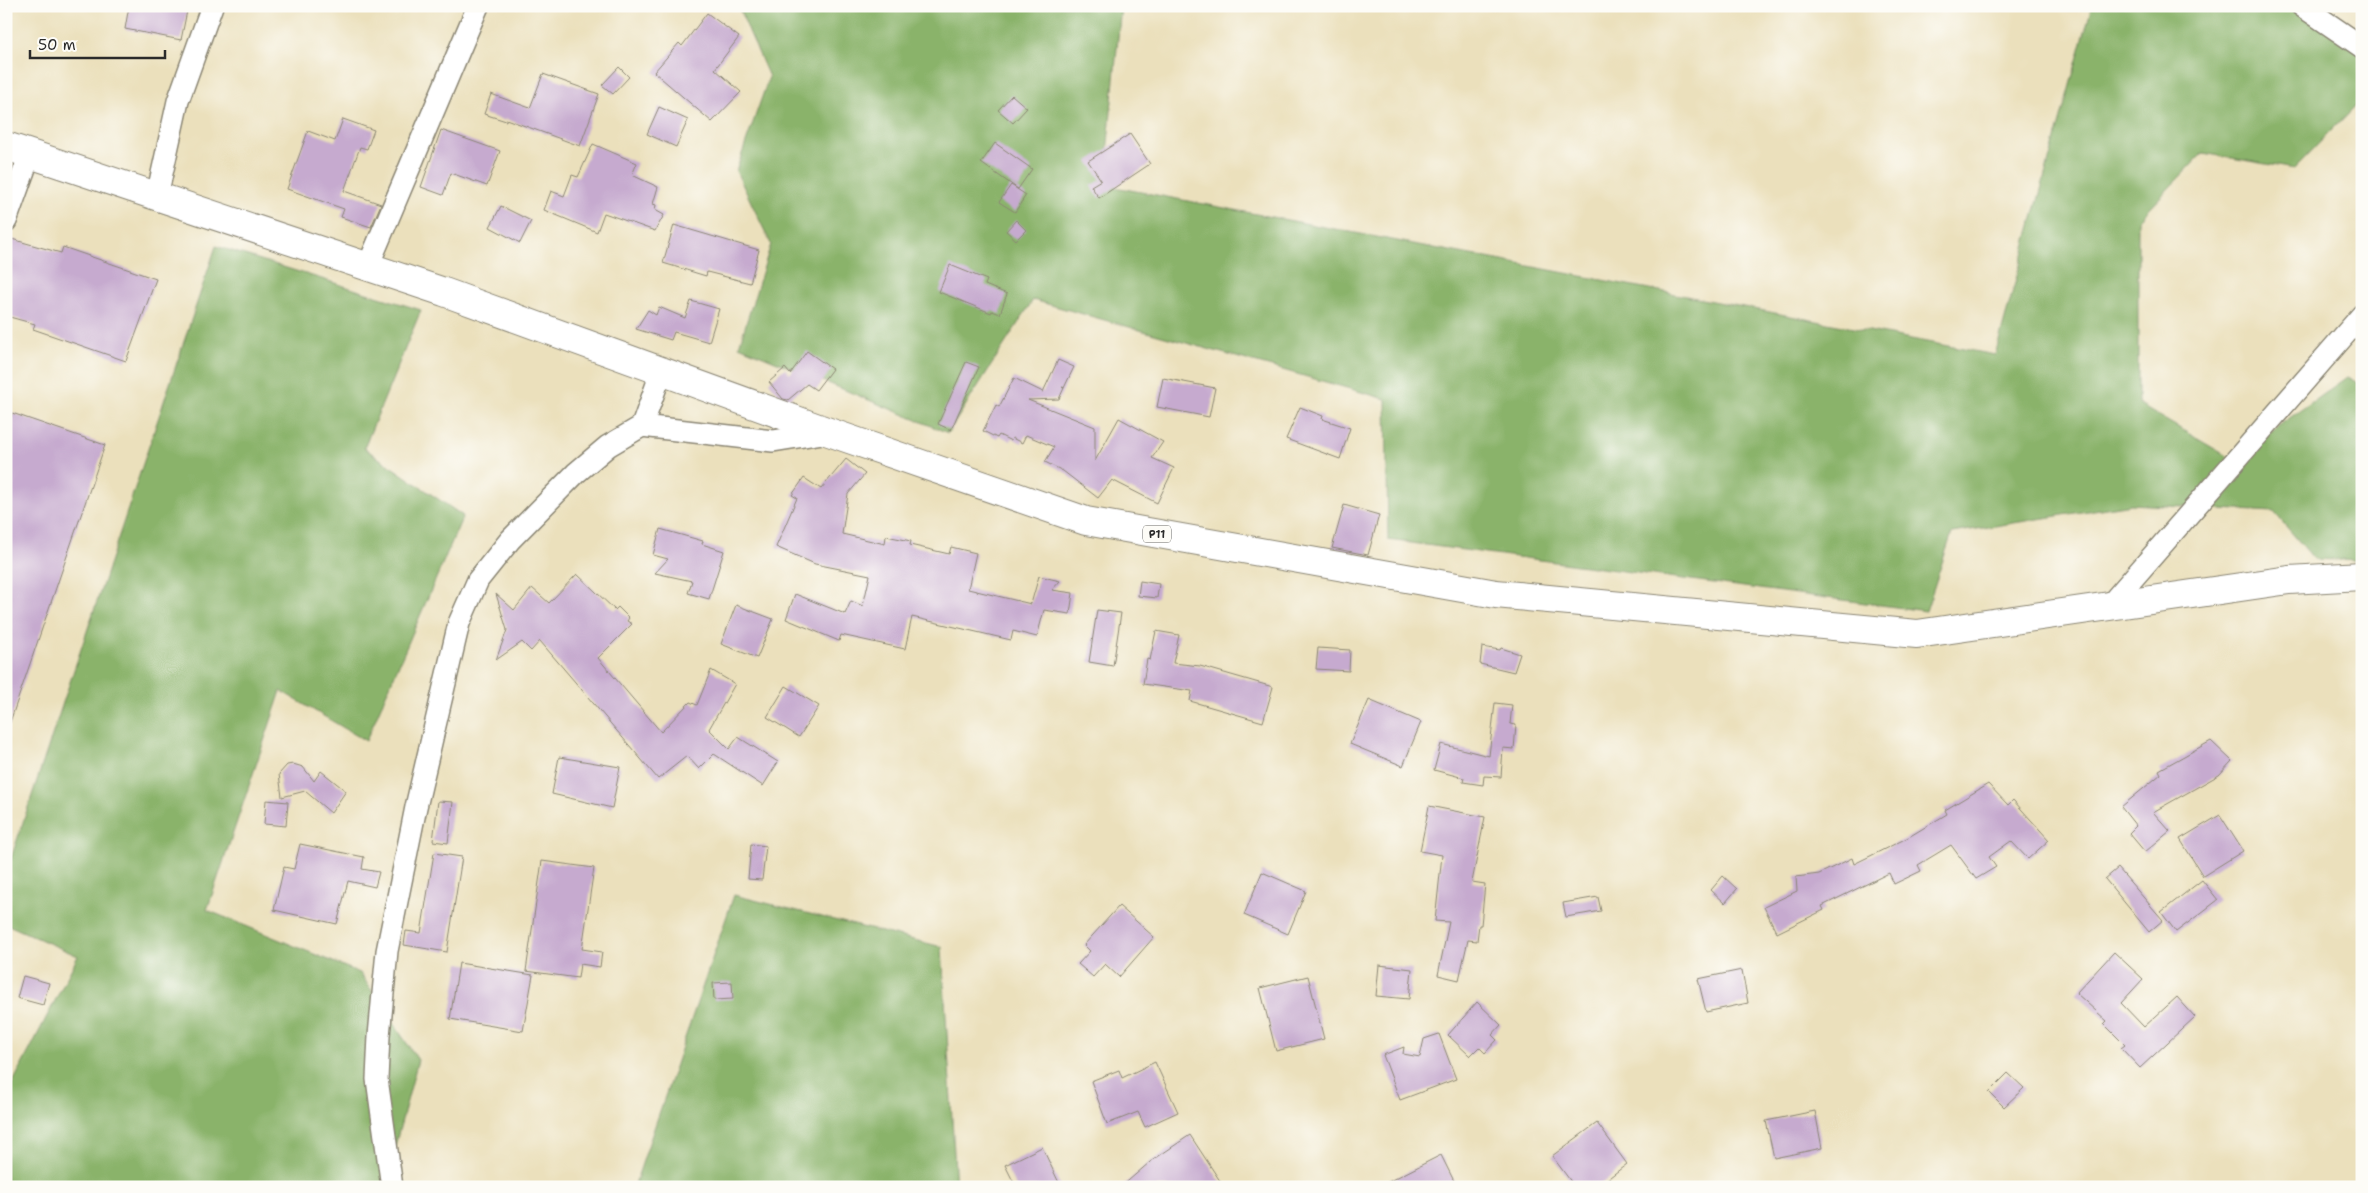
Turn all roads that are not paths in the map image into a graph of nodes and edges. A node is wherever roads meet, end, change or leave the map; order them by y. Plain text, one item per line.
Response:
1 (212, 6) edge
2 (478, 6) edge
3 (2302, 6) edge
4 (2362, 47) edge
5 (18, 150) edge
6 (157, 196) junction
7 (6, 221) edge
8 (368, 266) junction
9 (2362, 315) edge
10 (662, 370) junction
11 (642, 426) junction
12 (828, 432) junction
13 (2362, 576) edge
14 (2109, 606) junction
15 (392, 1187) edge

1 - 6 street
2 - 8 street
3 - 4 street
5 - 6 main road, P11
5 - 7 street
6 - 8 main road, P11
8 - 10 main road, P11
9 - 14 street
10 - 11 street
10 - 12 main road, P11
11 - 12 street
11 - 15 street
12 - 14 main road, P11
13 - 14 main road, P11

